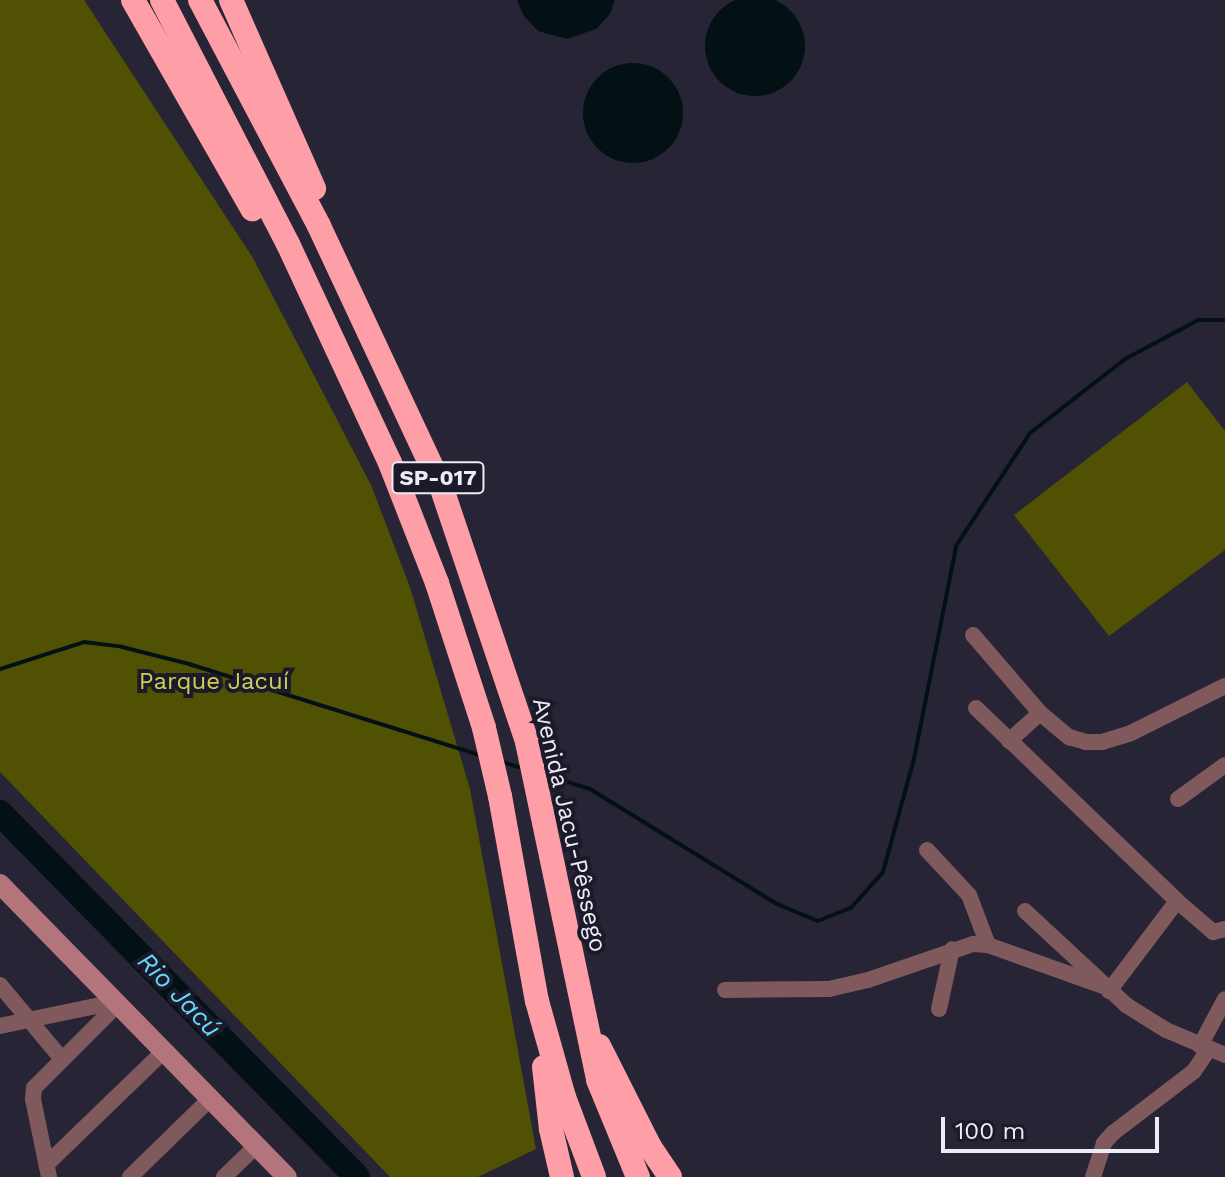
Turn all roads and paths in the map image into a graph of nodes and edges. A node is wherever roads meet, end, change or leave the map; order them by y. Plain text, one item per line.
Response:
1 (133, 0) edge
2 (162, 0) edge
3 (200, 0) edge
4 (231, 0) edge
5 (319, 226) junction
6 (288, 244) junction
7 (973, 635) dead end
8 (1225, 686) edge
9 (976, 708) dead end
10 (1040, 713) junction
11 (1009, 741) junction
12 (1225, 765) edge
13 (1178, 799) dead end
14 (927, 850) dead end
15 (2, 888) edge
16 (1177, 901) junction
17 (1025, 911) dead end
18 (1225, 929) edge
19 (988, 945) junction
20 (952, 949) junction
21 (0, 985) edge
22 (1106, 989) junction
23 (725, 990) dead end
24 (1225, 999) edge
25 (537, 1001) junction
26 (117, 1003) junction
27 (580, 1007) junction
28 (939, 1009) dead end
29 (30, 1020) junction
30 (0, 1026) edge
31 (1211, 1050) edge
32 (164, 1051) junction
33 (61, 1058) junction
34 (210, 1099) junction
35 (256, 1146) junction
36 (48, 1171) edge
37 (130, 1177) edge
38 (224, 1177) edge
39 (287, 1177) edge
40 (562, 1177) edge
41 (594, 1177) edge
42 (638, 1177) edge
43 (670, 1177) edge
44 (1093, 1177) edge

1 - 6 highway
2 - 6 highway
3 - 5 highway, Avenida Jacu-Pêssego
4 - 5 highway
5 - 27 highway, Avenida Jacu-Pêssego / SP-017
6 - 25 highway, SP-017
7 - 10 street
8 - 10 street
9 - 11 street
10 - 11 street
11 - 16 street
12 - 13 street
14 - 19 street
15 - 26 street
16 - 18 street
16 - 22 street
17 - 22 street
19 - 20 street
19 - 22 street
20 - 23 street
20 - 28 street
21 - 29 street
22 - 31 street
24 - 31 street
25 - 40 highway
25 - 41 highway, SP-017
26 - 29 street
26 - 32 street
26 - 33 street
27 - 42 highway, Avenida Jacu-Pêssego / SP-017
27 - 43 highway
29 - 30 street
29 - 33 street
31 - 44 street
32 - 34 street
32 - 36 street
33 - 36 street
34 - 35 street
34 - 37 street
35 - 38 street
35 - 39 street

